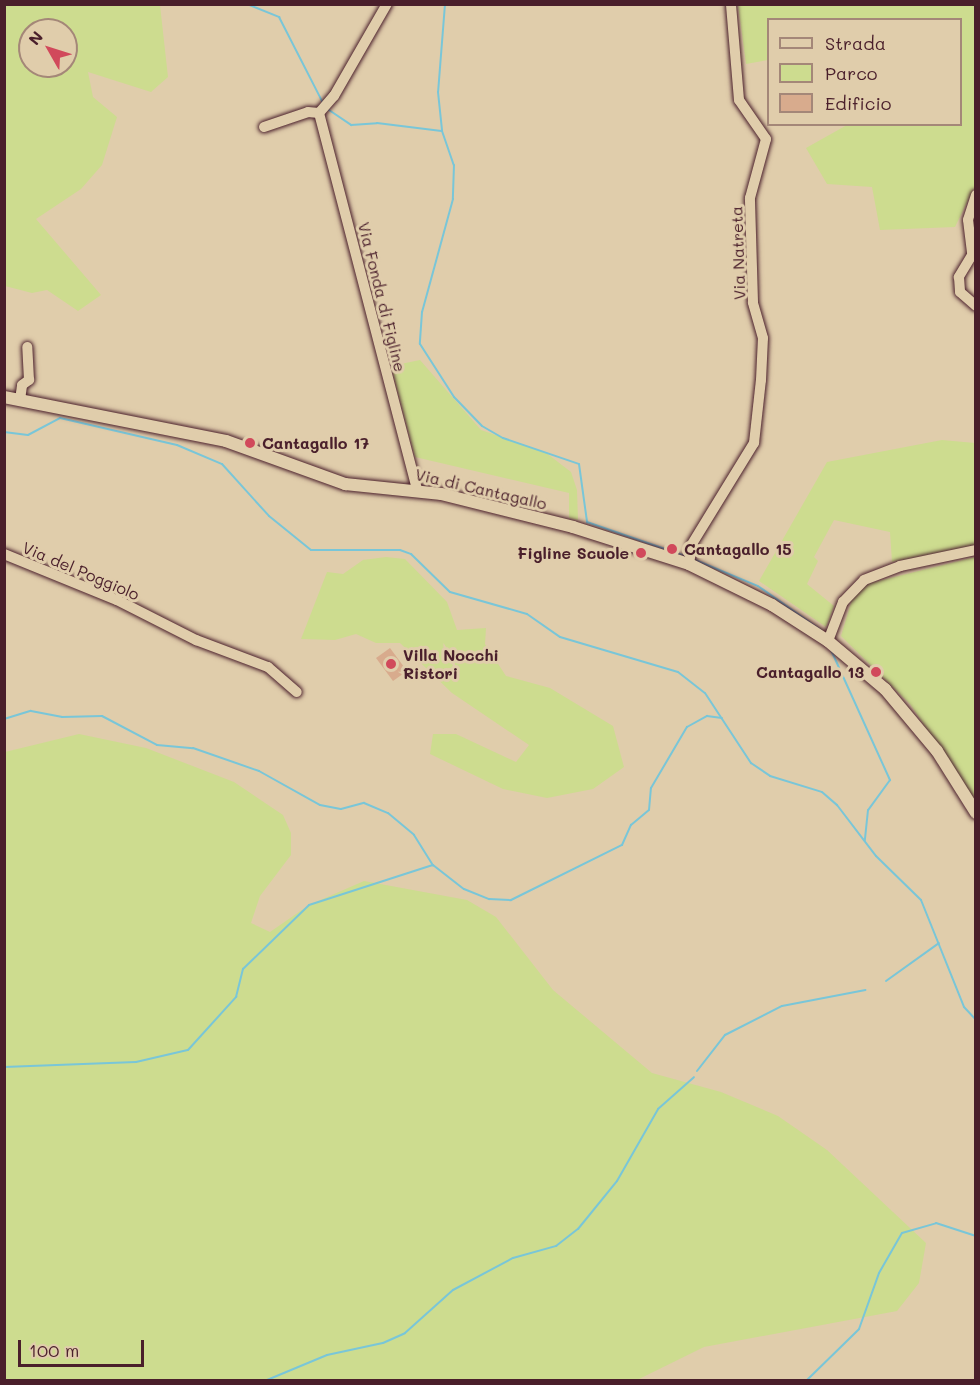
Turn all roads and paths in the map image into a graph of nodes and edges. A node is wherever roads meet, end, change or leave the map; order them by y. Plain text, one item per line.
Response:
1 (387, 4) edge
2 (731, 4) edge
3 (319, 113) junction
4 (264, 127) dead end
5 (975, 195) edge
6 (975, 306) edge
7 (27, 347) dead end
8 (4, 397) edge
9 (21, 400) junction
10 (417, 489) junction
11 (975, 550) edge
12 (4, 554) edge
13 (689, 560) junction
14 (824, 640) junction
15 (297, 692) dead end
16 (975, 813) edge

1 - 3 street
2 - 13 street, Via Natreta
3 - 4 street
3 - 10 street, Via Fonda di Figline
5 - 6 street
7 - 9 street
8 - 9 street, Via di Cantagallo
9 - 10 street, Via di Cantagallo
10 - 13 street, Via di Cantagallo
11 - 14 street
12 - 15 street, Via del Poggiolo
13 - 14 street, Via di Cantagallo
14 - 16 street, Via di Cantagallo

